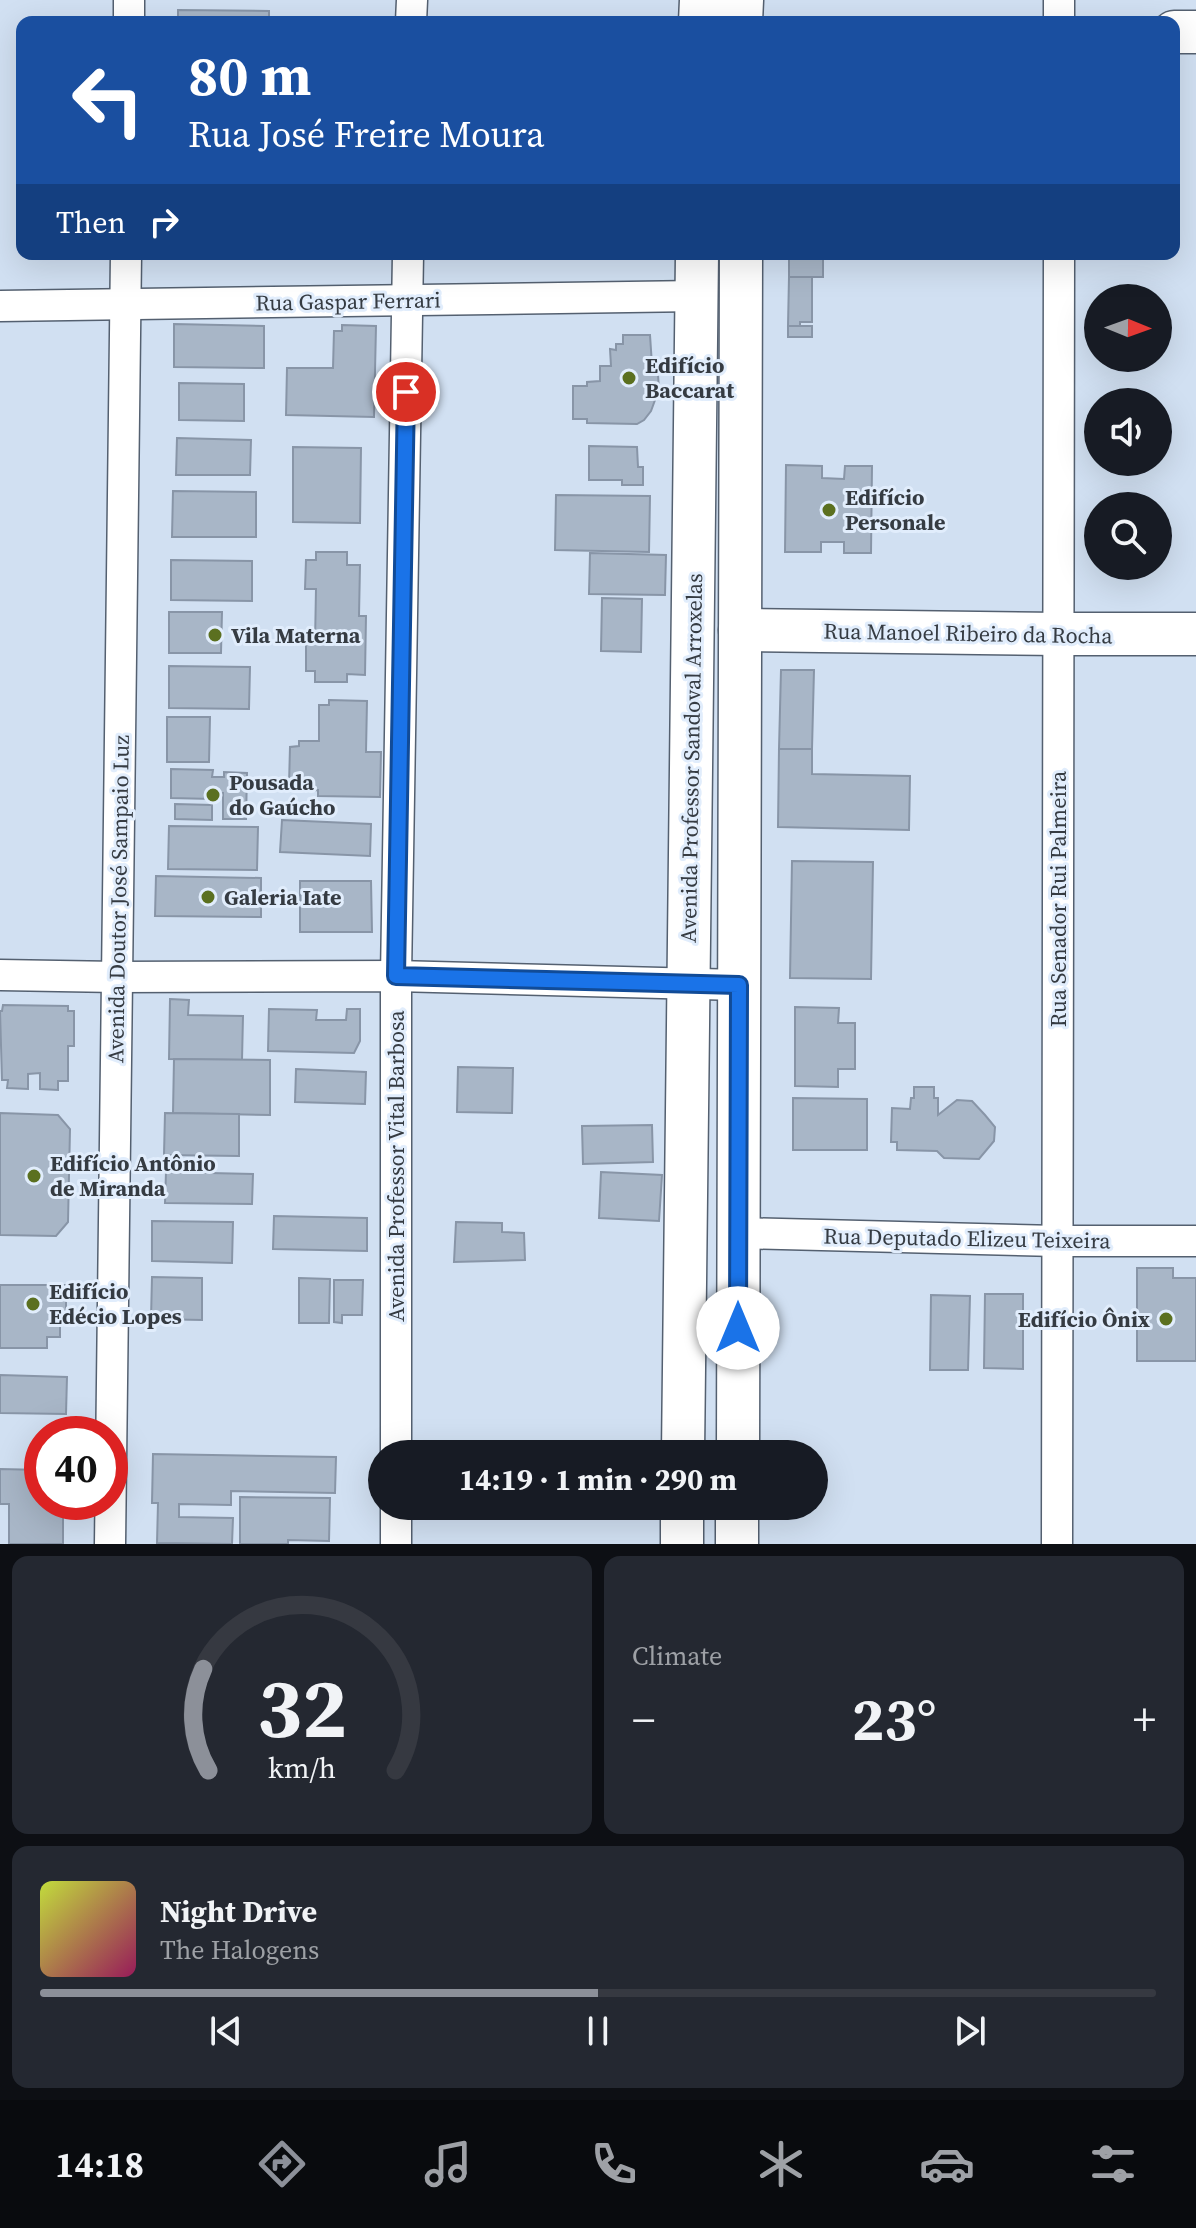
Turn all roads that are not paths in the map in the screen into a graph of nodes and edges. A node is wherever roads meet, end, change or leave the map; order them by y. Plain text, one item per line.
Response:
1 (126, 260) edge
2 (408, 260) edge
3 (697, 260) edge
4 (741, 260) edge
5 (1059, 260) edge
6 (697, 296) junction
7 (407, 300) junction
8 (0, 306) edge
9 (126, 306) junction
10 (740, 630) junction
11 (1059, 634) junction
12 (1196, 634) edge
13 (0, 975) edge
14 (396, 976) junction
15 (117, 977) junction
16 (688, 985) junction
17 (739, 985) junction
18 (738, 1233) junction
19 (1057, 1241) junction
20 (1196, 1241) edge
21 (396, 1440) edge
22 (683, 1440) edge
23 (738, 1440) edge
24 (396, 1520) edge
25 (682, 1520) edge
26 (737, 1520) edge
27 (110, 1544) edge
28 (396, 1544) edge
29 (682, 1544) edge
30 (737, 1544) edge
31 (1057, 1544) edge

1 - 9 street, Avenida Doutor José Sampaio Luz
2 - 7 street, Avenida Professor Vital Barbosa
3 - 6 street, Avenida Professor Sandoval Arroxelas
4 - 10 street, Avenida Professor Sandoval Arroxelas
5 - 11 street, Rua Senador Rui Palmeira
6 - 7 street, Rua Gaspar Ferrari
6 - 16 street, Avenida Professor Sandoval Arroxelas
7 - 9 street, Rua Gaspar Ferrari
7 - 14 street, Avenida Professor Vital Barbosa
8 - 9 street, Rua Gaspar Ferrari
9 - 15 street, Avenida Doutor José Sampaio Luz
10 - 11 street, Rua Manoel Ribeiro da Rocha
10 - 17 street, Avenida Professor Sandoval Arroxelas
11 - 12 street, Rua Manoel Ribeiro da Rocha
11 - 19 street, Rua Senador Rui Palmeira
13 - 15 street
14 - 15 street
14 - 16 street
14 - 21 street, Avenida Professor Vital Barbosa
15 - 27 street, Avenida Doutor José Sampaio Luz
16 - 17 street
16 - 22 street, Avenida Professor Sandoval Arroxelas
17 - 18 street, Avenida Professor Sandoval Arroxelas
18 - 19 street, Rua Deputado Elizeu Teixeira
18 - 23 street, Avenida Professor Sandoval Arroxelas
19 - 20 street, Rua Deputado Elizeu Teixeira
19 - 31 street, Rua Senador Rui Palmeira
24 - 28 street
25 - 29 street
26 - 30 street

